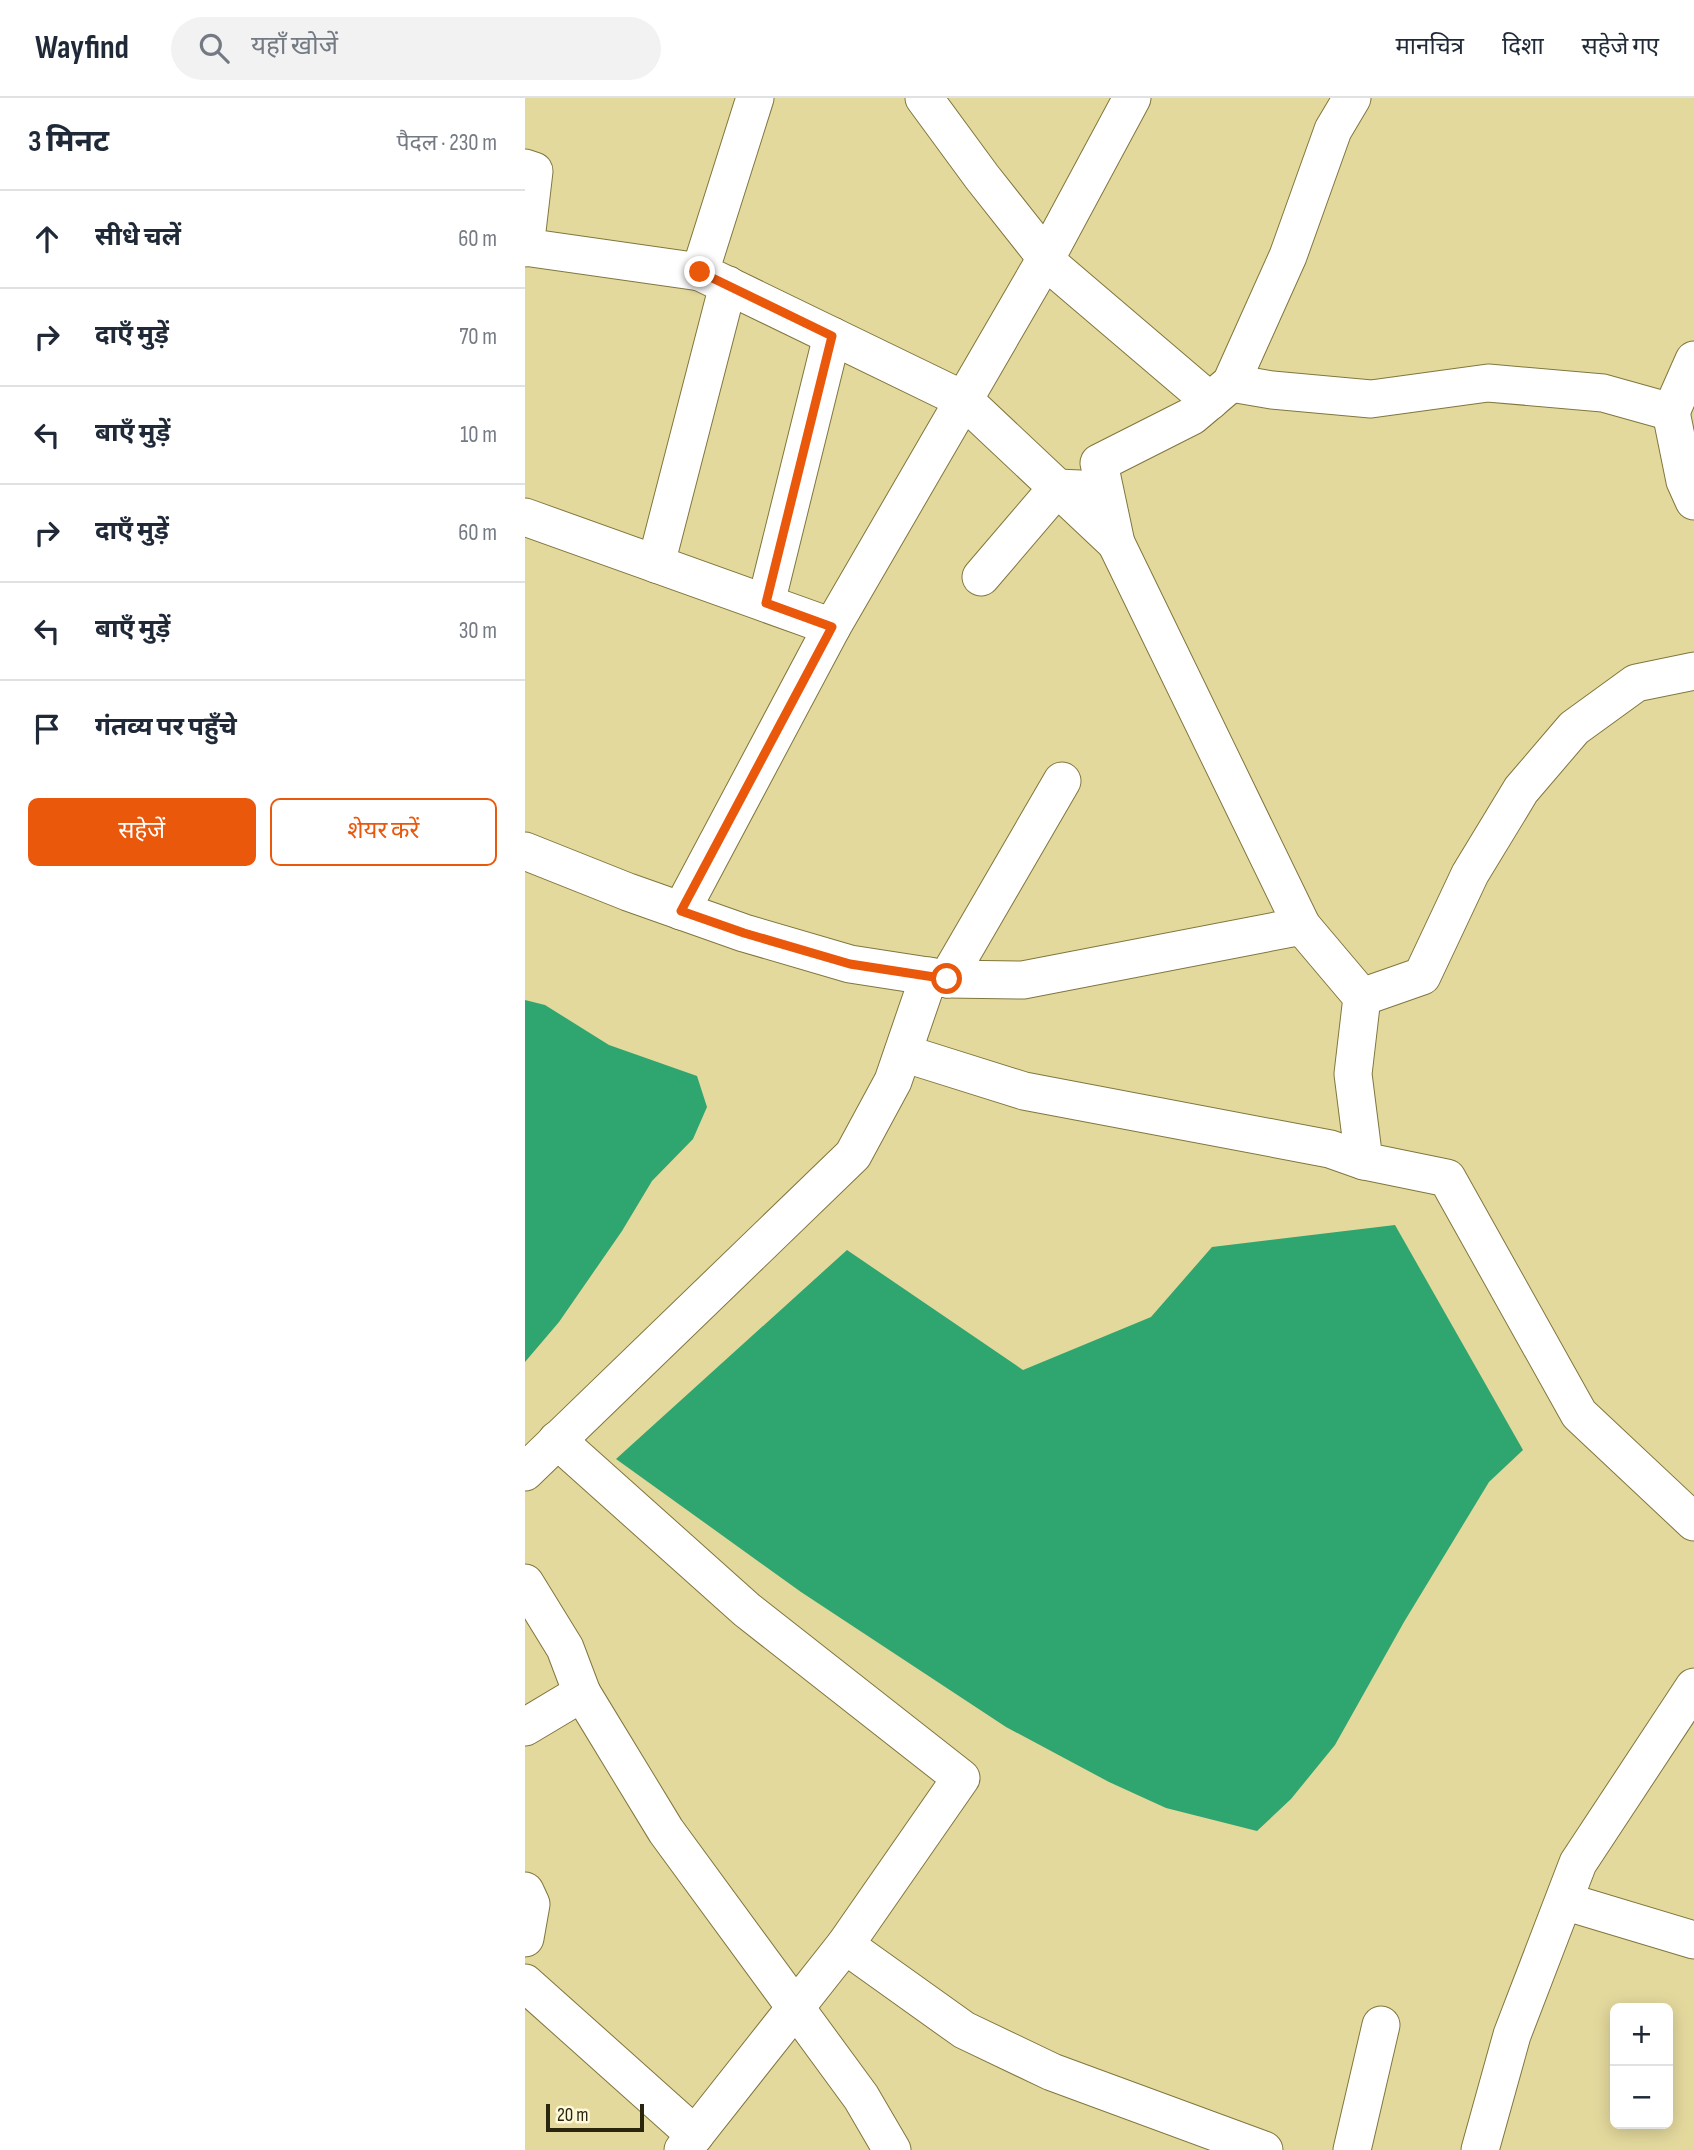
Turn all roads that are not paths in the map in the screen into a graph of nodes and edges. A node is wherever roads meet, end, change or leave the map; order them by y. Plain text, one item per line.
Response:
1 (925, 98) edge
2 (1132, 98) edge
3 (1352, 98) edge
4 (754, 99) edge
5 (525, 168) edge
6 (525, 248) edge
7 (1046, 258) junction
8 (714, 278) junction
9 (832, 336) junction
10 (1694, 360) edge
11 (1220, 392) junction
12 (964, 400) junction
13 (1671, 412) junction
14 (1057, 488) junction
15 (1105, 492) junction
16 (1694, 501) edge
17 (525, 516) edge
18 (1116, 543) junction
19 (656, 564) junction
20 (981, 577) dead end
21 (766, 603) junction
22 (832, 627) junction
23 (1694, 671) edge
24 (1062, 780) dead end
25 (525, 851) edge
26 (681, 911) junction
27 (1302, 926) junction
28 (938, 978) junction
29 (1362, 997) junction
30 (903, 1053) junction
31 (1364, 1161) junction
32 (557, 1440) junction
33 (525, 1472) edge
34 (1694, 1522) edge
35 (525, 1583) edge
36 (1694, 1687) edge
37 (582, 1693) junction
38 (525, 1727) edge
39 (525, 1891) edge
40 (1564, 1900) junction
41 (525, 1938) edge
42 (1694, 1940) edge
43 (845, 1945) junction
44 (525, 1983) edge
45 (796, 2006) junction
46 (1381, 2025) dead end
47 (689, 2142) edge
48 (1220, 2143) edge
49 (892, 2150) edge
50 (1264, 2150) edge
51 (1352, 2150) edge
52 (1481, 2150) edge

1 - 7 street
2 - 7 street
3 - 11 street
4 - 8 street
5 - 6 street
6 - 8 street
7 - 11 street
7 - 12 street
8 - 9 street
8 - 19 street
9 - 12 street
9 - 21 street
10 - 13 street
11 - 13 street
11 - 15 street
12 - 14 street
12 - 22 street
13 - 16 street
14 - 15 street
14 - 18 street
14 - 20 street
15 - 18 street
17 - 19 street
18 - 27 street
19 - 21 street
21 - 22 street
22 - 26 street
23 - 29 street
24 - 28 street
25 - 26 street
26 - 28 street
27 - 28 street
27 - 29 street
28 - 30 street
29 - 31 street
30 - 31 street
30 - 32 street
31 - 34 street
32 - 33 street
32 - 43 street
35 - 37 street
36 - 40 street
37 - 38 street
37 - 45 street
39 - 41 street
40 - 42 street
40 - 52 street
43 - 45 street
43 - 48 street
44 - 47 street
45 - 47 street
45 - 49 street
46 - 51 street
48 - 50 street

